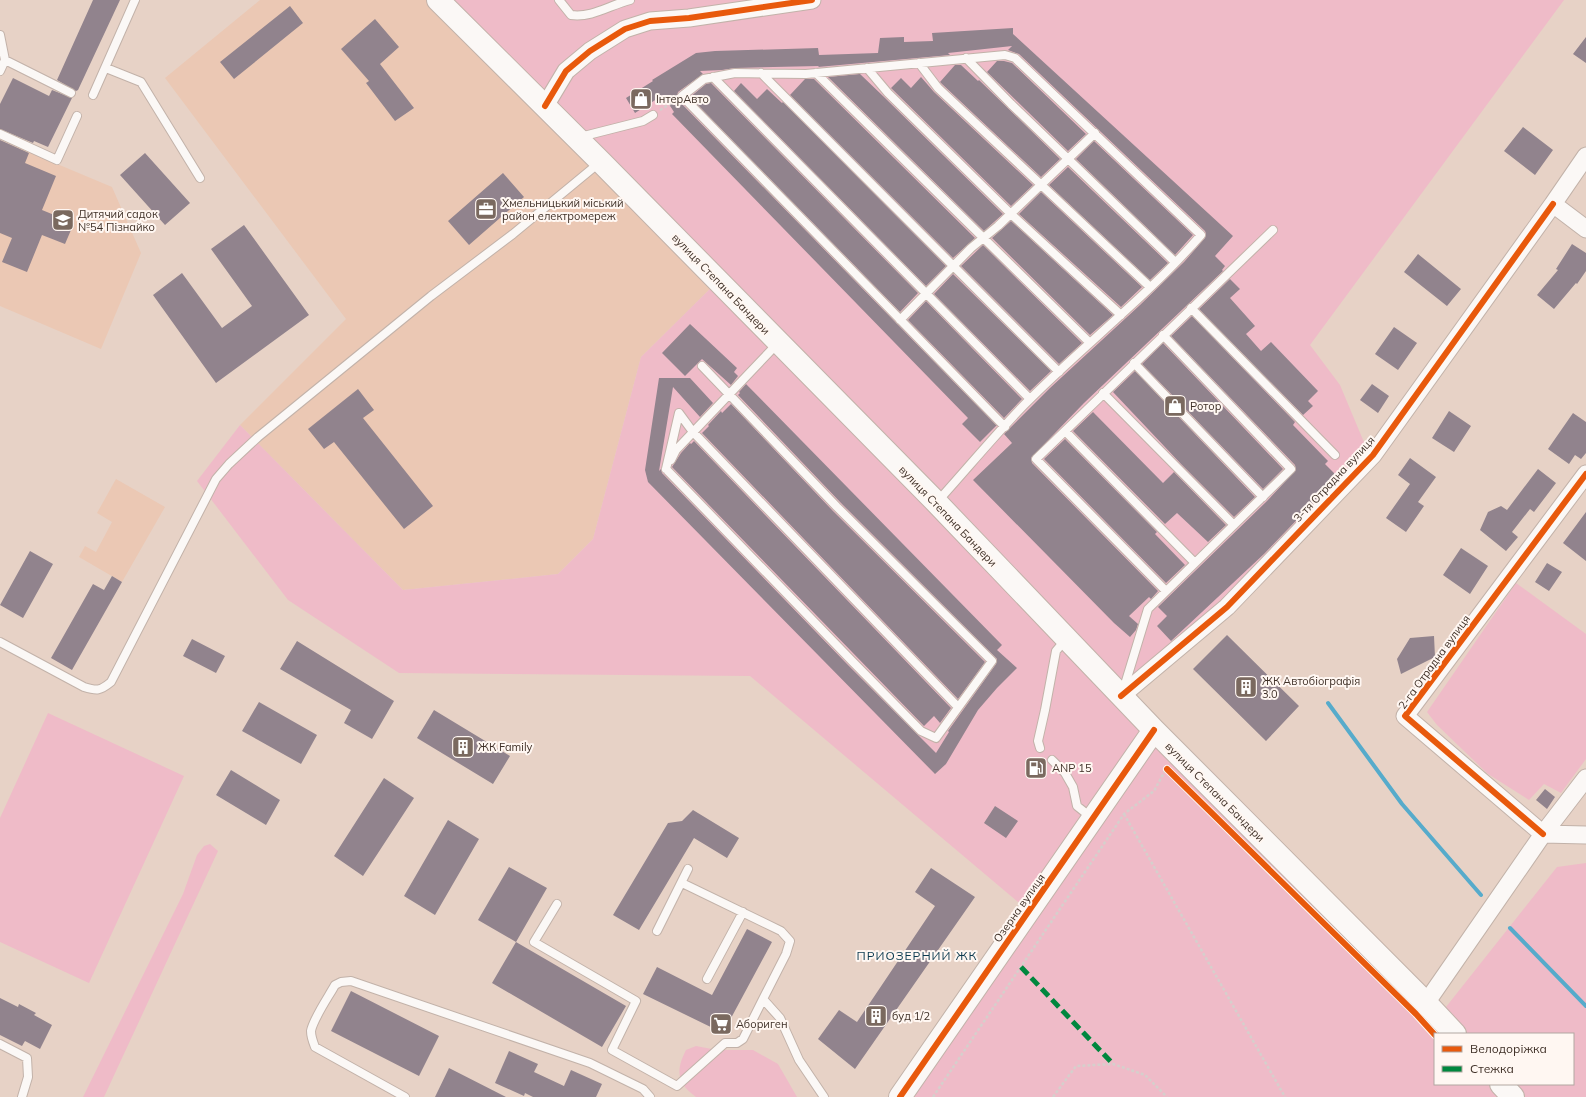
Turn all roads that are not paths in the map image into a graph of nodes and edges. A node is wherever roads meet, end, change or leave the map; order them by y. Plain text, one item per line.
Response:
1 (134, 0) edge
2 (438, 0) edge
3 (559, 0) edge
4 (627, 0) edge
5 (812, 0) edge
6 (0, 35) edge
7 (966, 58) junction
8 (5, 60) junction
9 (919, 63) junction
10 (106, 68) junction
11 (867, 68) junction
12 (0, 71) edge
13 (816, 73) junction
14 (761, 74) junction
15 (713, 77) junction
16 (70, 93) dead end
17 (93, 95) dead end
18 (545, 106) junction
19 (653, 115) road end
20 (76, 116) dead end
21 (1095, 133) junction
22 (0, 134) edge
23 (577, 138) junction
24 (1586, 156) edge
25 (1068, 159) junction
26 (601, 162) junction
27 (200, 178) dead end
28 (1041, 185) junction
29 (1553, 204) junction
30 (1011, 214) junction
31 (1273, 230) dead end
32 (1586, 230) edge
33 (983, 238) junction
34 (1175, 262) junction
35 (954, 266) junction
36 (1150, 287) junction
37 (926, 294) junction
38 (1191, 308) junction
39 (1121, 315) junction
40 (900, 320) junction
41 (1163, 335) junction
42 (779, 342) junction
43 (1090, 344) junction
44 (1134, 363) junction
45 (702, 366) dead end
46 (1059, 372) junction
47 (1103, 393) junction
48 (729, 395) junction
49 (1030, 399) junction
50 (1005, 427) junction
51 (1065, 431) junction
52 (693, 432) junction
53 (1335, 455) dead end
54 (666, 469) junction
55 (1586, 474) edge
56 (1263, 497) junction
57 (936, 502) junction
58 (1234, 525) junction
59 (1195, 563) junction
60 (1166, 591) junction
61 (1066, 639) junction
62 (0, 642) edge
63 (1121, 696) junction
64 (958, 707) junction
65 (1154, 730) junction
66 (1040, 748) dead end
67 (1052, 760) dead end
68 (1586, 778) edge
69 (1093, 818) junction
70 (1543, 834) junction
71 (1586, 835) edge
72 (688, 869) dead end
73 (682, 883) junction
74 (557, 904) dead end
75 (743, 912) junction
76 (657, 931) dead end
77 (707, 979) dead end
78 (764, 999) junction
79 (1426, 1003) junction
80 (1454, 1033) edge
81 (0, 1044) edge
82 (1502, 1085) edge
83 (22, 1097) edge
84 (405, 1097) edge
85 (650, 1097) edge
86 (824, 1097) edge
87 (900, 1097) edge
88 (1513, 1097) edge

1 - 10 lane
2 - 18 main road, вулиця Степана Бандери
3 - 4 lane
5 - 18 street
6 - 8 lane
7 - 9 lane
7 - 21 lane
7 - 25 lane
8 - 12 lane
8 - 16 lane
9 - 11 lane
9 - 28 lane
10 - 17 lane
10 - 27 lane
11 - 13 lane
11 - 30 lane
13 - 14 lane
13 - 33 lane
14 - 15 lane
14 - 35 lane
15 - 37 lane
15 - 40 lane
18 - 23 main road, вулиця Степана Бандери
19 - 23 lane
20 - 22 lane
21 - 25 lane
21 - 34 lane
23 - 26 main road, вулиця Степана Бандери
24 - 29 street, 3-тя Отрадна вулиця
25 - 28 lane
25 - 34 lane
26 - 42 main road, вулиця Степана Бандери
26 - 62 lane
28 - 30 lane
28 - 36 lane
29 - 32 street
29 - 63 street, 3-тя Отрадна вулиця
30 - 33 lane
30 - 39 lane
31 - 38 lane
33 - 35 lane
33 - 43 lane
34 - 36 lane
35 - 37 lane
35 - 46 lane
36 - 39 lane
37 - 40 lane
37 - 49 lane
38 - 41 lane
38 - 53 lane
39 - 43 lane
40 - 50 lane
41 - 44 lane
41 - 56 lane
42 - 48 lane
42 - 57 main road, вулиця Степана Бандери
43 - 46 lane
44 - 47 lane
44 - 56 lane
45 - 48 lane
46 - 49 lane
47 - 51 lane
47 - 58 lane
48 - 52 lane
48 - 64 lane
49 - 50 lane
50 - 57 lane
51 - 59 lane
51 - 60 lane
52 - 54 lane
52 - 54 lane
52 - 64 lane
54 - 64 lane
55 - 70 street, 2-га Отрадна вулиця
56 - 58 lane
57 - 61 main road, вулиця Степана Бандери
58 - 59 lane
59 - 60 lane
60 - 63 lane
61 - 63 main road, вулиця Степана Бандери
61 - 66 lane
63 - 65 main road, вулиця Степана Бандери
65 - 69 main road, Озерна вулиця
65 - 79 main road, вулиця Степана Бандери
67 - 69 lane
68 - 70 street
69 - 87 main road, Озерна вулиця
70 - 71 street
70 - 79 street
72 - 73 lane
73 - 75 lane
73 - 76 lane
74 - 78 lane
75 - 77 lane
75 - 78 lane
78 - 86 lane
79 - 80 main road, вулиця Степана Бандери
81 - 83 lane
82 - 88 main road
84 - 85 lane

